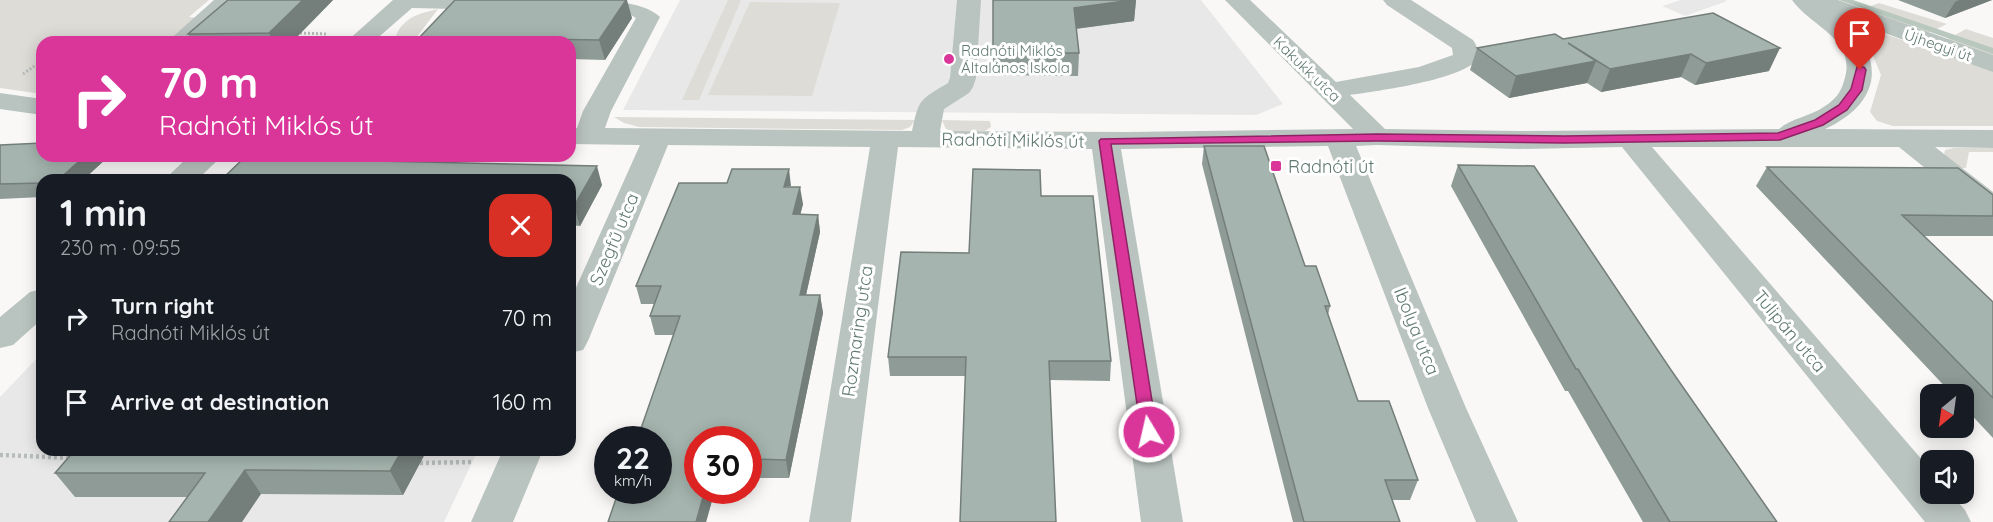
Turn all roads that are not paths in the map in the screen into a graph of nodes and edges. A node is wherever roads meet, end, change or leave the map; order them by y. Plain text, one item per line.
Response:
1 (228, 0) edge
2 (969, 0) edge
3 (1238, 0) edge
4 (1395, 0) edge
5 (1804, 0) edge
6 (1816, 0) edge
7 (516, 3) edge
8 (563, 4) edge
9 (402, 5) edge
10 (186, 36) edge
11 (365, 36) edge
12 (387, 36) edge
13 (1993, 64) edge
14 (1328, 91) junction
15 (0, 101) edge
16 (36, 106) edge
17 (579, 136) edge
18 (658, 136) junction
19 (1780, 136) junction
20 (1377, 137) junction
21 (1339, 138) junction
22 (924, 139) junction
23 (1907, 139) junction
24 (1993, 139) edge
25 (885, 140) junction
26 (1631, 140) junction
27 (1105, 141) junction
28 (200, 162) edge
29 (186, 174) edge
30 (1993, 207) edge
31 (36, 305) edge
32 (576, 327) edge
33 (0, 336) edge
34 (521, 456) edge
35 (492, 522) edge
36 (830, 522) edge
37 (1162, 522) edge
38 (1497, 522) edge
39 (1950, 522) edge

1 - 10 street
2 - 22 street
3 - 14 street, Kakukk utca
4 - 14 street
5 - 19 street, Radnóti Miklós út
6 - 13 street, Újhegyi út
7 - 9 street
8 - 17 street
9 - 11 street
9 - 12 street
14 - 20 street, Kakukk utca
15 - 16 street
17 - 18 street, Radnóti Miklós út
18 - 25 street, Radnóti Miklós út
18 - 32 street, Szegfű utca
19 - 23 street, Radnóti Miklós út
19 - 26 street, Radnóti Miklós út
20 - 21 street, Radnóti Miklós út
20 - 26 street, Radnóti Miklós út
21 - 27 street, Radnóti Miklós út
21 - 38 street, Ibolya utca
22 - 25 street, Radnóti Miklós út
22 - 27 street, Radnóti Miklós út
23 - 24 street, Radnóti Miklós út
23 - 30 street
25 - 36 street, Rozmaring utca
26 - 39 street, Tulipán utca
27 - 37 street
28 - 29 street
31 - 33 street
34 - 35 street

